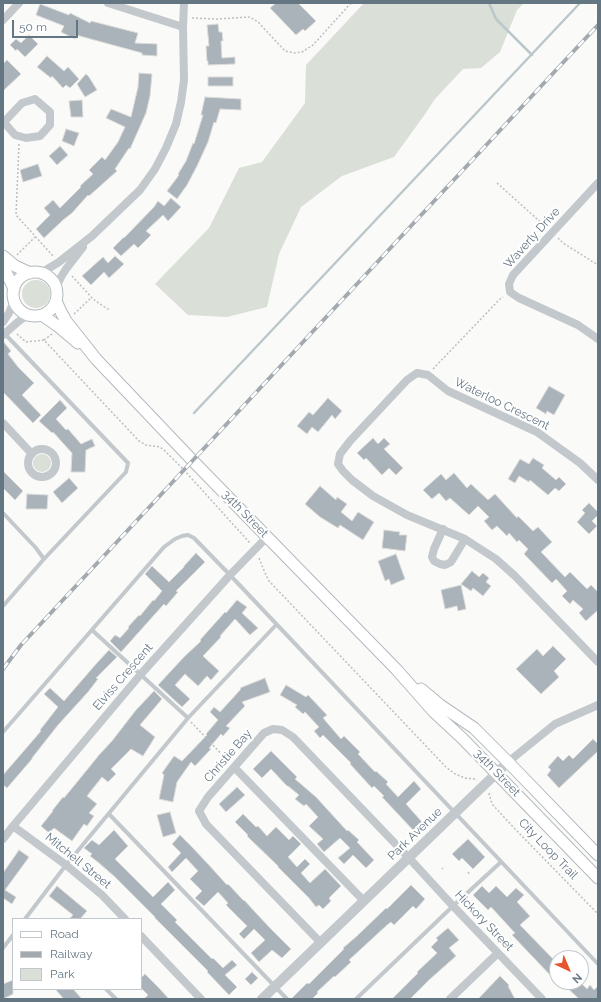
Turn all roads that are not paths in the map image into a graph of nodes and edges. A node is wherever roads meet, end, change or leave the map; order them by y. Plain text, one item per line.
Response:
1 (19, 3) edge
2 (108, 3) edge
3 (184, 3) edge
4 (3, 20) edge
5 (183, 27) junction
6 (3, 121) edge
7 (598, 183) edge
8 (92, 236) junction
9 (3, 256) edge
10 (3, 268) edge
11 (36, 273) junction
12 (56, 288) junction
13 (14, 289) junction
14 (14, 301) junction
15 (56, 301) junction
16 (28, 315) junction
17 (42, 315) junction
18 (3, 322) edge
19 (4, 334) edge
20 (598, 339) edge
21 (96, 359) junction
22 (3, 423) edge
23 (32, 454) dead end
24 (598, 480) edge
25 (3, 513) edge
26 (443, 529) junction
27 (267, 537) junction
28 (465, 539) junction
29 (44, 559) junction
30 (230, 575) junction
31 (3, 606) edge
32 (276, 625) junction
33 (92, 630) junction
34 (598, 662) edge
35 (396, 669) junction
36 (141, 674) junction
37 (598, 705) edge
38 (188, 718) junction
39 (3, 732) edge
40 (508, 762) junction
41 (234, 767) junction
42 (497, 773) junction
43 (456, 813) junction
44 (109, 814) junction
45 (13, 826) junction
46 (3, 839) edge
47 (598, 854) edge
48 (409, 858) junction
49 (502, 862) junction
50 (66, 865) junction
51 (598, 878) edge
52 (364, 901) junction
53 (453, 906) junction
54 (27, 918) edge
55 (123, 918) edge
56 (12, 936) edge
57 (142, 937) edge
58 (321, 943) junction
59 (3, 948) edge
60 (498, 953) junction
61 (598, 964) edge
62 (275, 987) junction
63 (107, 990) edge
64 (116, 999) edge
65 (201, 999) edge
66 (262, 999) edge
67 (287, 999) edge
68 (356, 999) edge
69 (450, 999) edge
70 (542, 999) edge

1 - 4 street
2 - 5 street
3 - 5 street
5 - 8 street
6 - 6 street
7 - 20 street, Waverly Drive
8 - 11 street
8 - 12 street
9 - 11 main road
10 - 13 main road
11 - 12 main road
11 - 13 main road
12 - 15 main road
13 - 14 main road
14 - 16 main road
14 - 18 street
15 - 17 main road
15 - 21 main road, 34th Street
16 - 17 main road
16 - 19 street
17 - 21 main road, 34th Street
19 - 29 lane
21 - 27 main road, 34th Street
22 - 23 street
24 - 26 street, Waterloo Crescent
25 - 29 lane
26 - 28 street
26 - 28 street
27 - 30 street, Elviss Crescent
27 - 35 main road, 34th Street
28 - 34 street
29 - 31 lane
30 - 32 lane
30 - 33 lane
30 - 36 street, Elviss Crescent
32 - 38 lane
32 - 43 lane
33 - 36 lane
33 - 39 lane
35 - 40 main road, 34th Street
35 - 42 main road, 34th Street
36 - 38 lane
36 - 45 street, Elviss Crescent
37 - 40 street, Park Avenue
38 - 44 lane
40 - 42 street, Park Avenue
40 - 47 main road, 34th Street
41 - 48 street, Christie Bay
41 - 52 street
41 - 58 street, Christie Bay
42 - 43 street, Park Avenue
42 - 51 main road, 34th Street
43 - 48 street, Park Avenue
43 - 49 lane
44 - 50 lane
44 - 62 lane
45 - 46 street, Elviss Crescent
45 - 50 street, Mitchell Street
48 - 52 street, Park Avenue
48 - 53 street, Hickory Street
49 - 53 lane
49 - 61 lane
50 - 54 lane
50 - 55 street, Mitchell Street
52 - 58 street, Park Avenue
53 - 60 street, Hickory Street
53 - 68 lane
56 - 59 lane
57 - 65 street
58 - 62 street, Park Avenue
60 - 69 street
60 - 70 street, Hickory Street
62 - 66 street, Park Avenue
62 - 67 lane
63 - 64 lane

